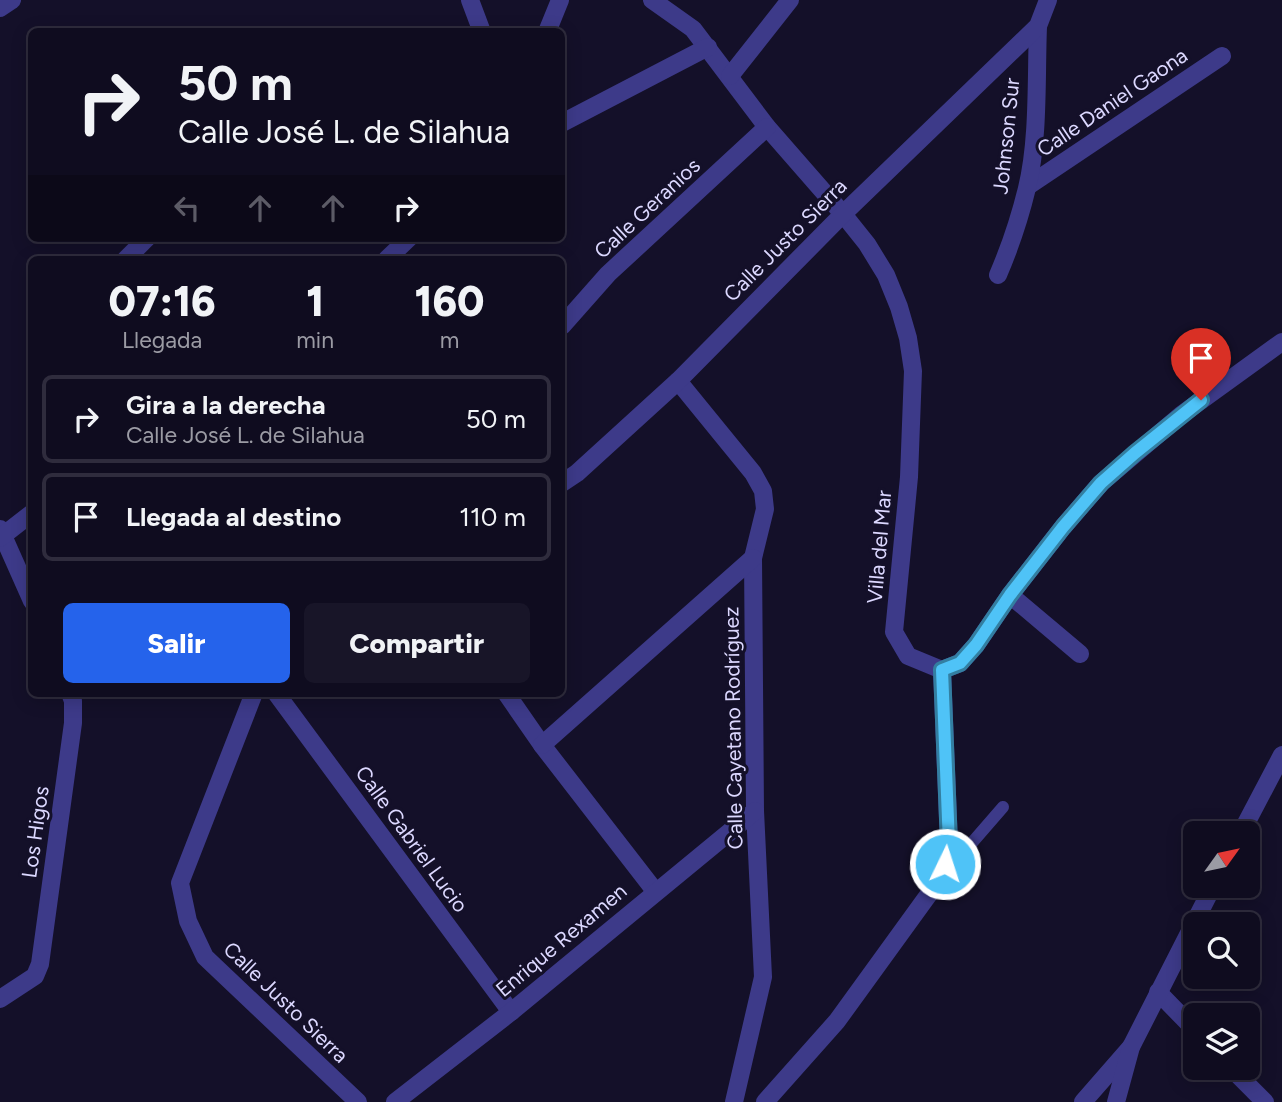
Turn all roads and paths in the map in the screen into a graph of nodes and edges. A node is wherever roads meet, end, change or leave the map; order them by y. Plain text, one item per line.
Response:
1 (12, 0) edge
2 (470, 0) edge
3 (560, 0) edge
4 (652, 0) edge
5 (790, 0) edge
6 (1048, 0) edge
7 (0, 8) edge
8 (1038, 26) junction
9 (480, 28) edge
10 (549, 28) edge
11 (708, 47) junction
12 (1222, 56) dead end
13 (730, 76) junction
14 (565, 121) edge
15 (767, 127) junction
16 (1028, 186) junction
17 (843, 214) junction
18 (143, 242) edge
19 (405, 242) edge
20 (129, 256) edge
21 (390, 256) edge
22 (998, 275) dead end
23 (565, 323) edge
24 (1282, 342) edge
25 (678, 381) junction
26 (565, 481) edge
27 (28, 516) edge
28 (1, 534) edge
29 (753, 558) junction
30 (28, 592) edge
31 (1010, 595) junction
32 (1080, 654) dead end
33 (942, 670) junction
34 (72, 697) edge
35 (252, 697) edge
36 (279, 697) edge
37 (509, 697) edge
38 (542, 744) junction
39 (1282, 755) edge
40 (1003, 807) dead end
41 (755, 811) junction
42 (1247, 821) edge
43 (937, 883) junction
44 (656, 891) junction
45 (1207, 898) edge
46 (1158, 992) junction
47 (0, 999) edge
48 (511, 1012) junction
49 (1183, 1018) edge
50 (1130, 1046) junction
51 (1243, 1080) edge
52 (358, 1102) edge
53 (395, 1102) edge
54 (734, 1102) edge
55 (765, 1102) edge
56 (1083, 1102) edge
57 (1116, 1102) edge
58 (1265, 1102) edge

1 - 7 street
2 - 9 street
3 - 10 street
4 - 11 street, Villa del Mar
5 - 13 street
6 - 8 street, Johnson Sur
8 - 16 street, Johnson Sur
8 - 17 street, Calle Justo Sierra
11 - 13 street, Villa del Mar
11 - 14 street
12 - 16 street, Calle Daniel Gaona
13 - 15 street, Villa del Mar
15 - 17 street, Villa del Mar
15 - 23 street, Calle Geranios
16 - 22 street, Johnson Sur
17 - 25 street, Calle Justo Sierra
17 - 33 street, Villa del Mar
18 - 20 street
19 - 21 street
24 - 31 street
25 - 26 street, Calle Justo Sierra
25 - 29 street, Calle Cayetano Rodríguez
27 - 28 street
28 - 30 street
29 - 38 street
29 - 41 street, Calle Cayetano Rodríguez
31 - 32 street
31 - 33 street
33 - 43 street
34 - 47 street, Los Higos
35 - 52 street, Calle Justo Sierra
36 - 48 street, Calle Gabriel Lucio
37 - 38 street
38 - 44 street
39 - 42 street
40 - 43 lane
41 - 44 street, Enrique Rexamen
41 - 54 street, Calle Cayetano Rodríguez
43 - 55 street
44 - 48 street, Enrique Rexamen
45 - 46 street
46 - 49 street
46 - 50 street
48 - 53 street, Enrique Rexamen
50 - 56 street
50 - 57 street
51 - 58 street

